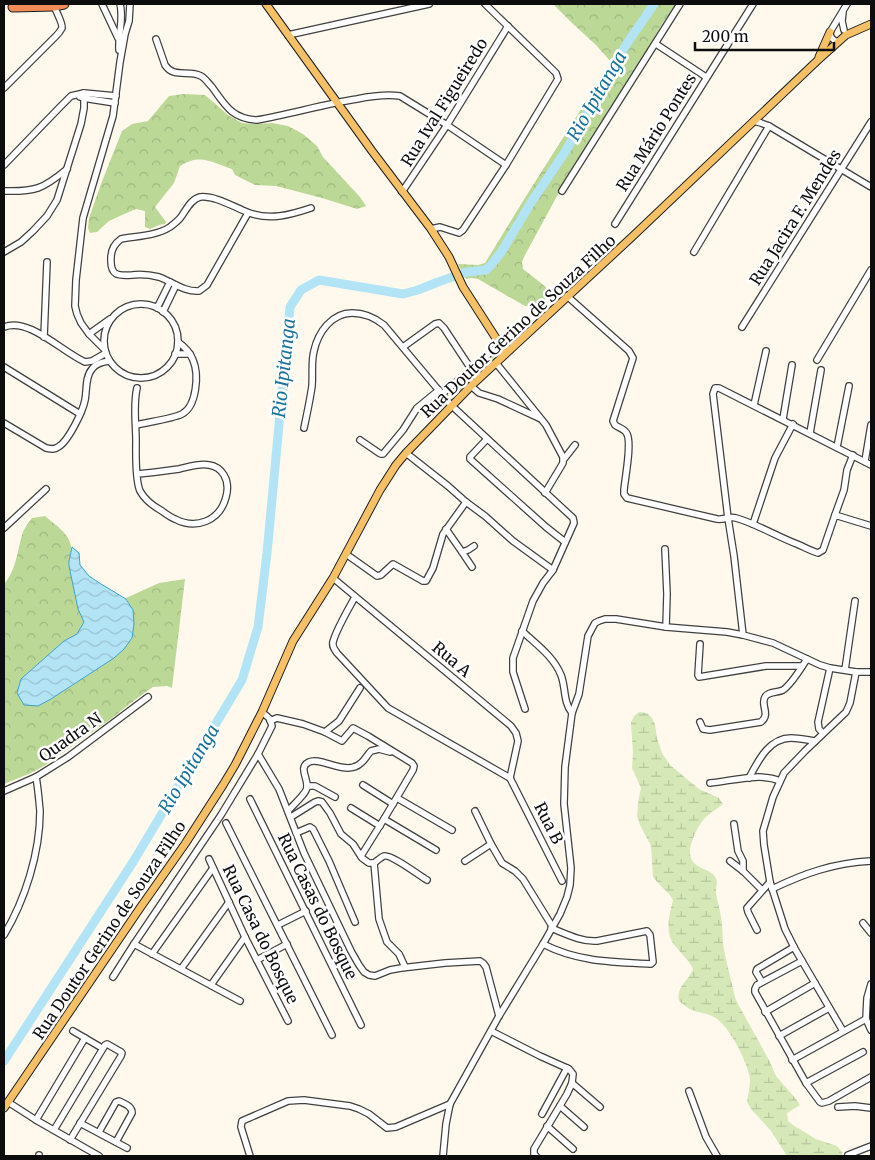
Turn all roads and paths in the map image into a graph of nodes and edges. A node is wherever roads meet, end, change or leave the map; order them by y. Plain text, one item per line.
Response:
1 (28, 4) edge
2 (64, 4) edge
3 (102, 4) edge
4 (120, 4) edge
5 (130, 4) edge
6 (266, 4) edge
7 (429, 4) edge
8 (485, 4) edge
9 (680, 4) edge
10 (752, 4) edge
11 (847, 4) edge
12 (54, 6) junction
13 (8, 8) edge
14 (843, 10) junction
15 (871, 24) edge
16 (508, 26) junction
17 (832, 30) junction
18 (845, 33) junction
19 (288, 35) junction
20 (119, 39) junction
21 (156, 39) dead end
22 (838, 42) junction
23 (656, 44) junction
24 (817, 61) junction
25 (120, 62) junction
26 (706, 77) junction
27 (4, 88) edge
28 (86, 96) junction
29 (115, 100) junction
30 (337, 102) junction
31 (754, 121) junction
32 (871, 122) edge
33 (446, 125) junction
34 (769, 126) junction
35 (4, 165) edge
36 (506, 165) junction
37 (67, 168) junction
38 (841, 169) junction
39 (52, 181) junction
40 (62, 186) junction
41 (871, 187) edge
42 (4, 191) edge
43 (562, 191) dead end
44 (402, 192) junction
45 (311, 208) dead end
46 (248, 213) junction
47 (615, 224) dead end
48 (431, 229) junction
49 (4, 252) edge
50 (694, 252) dead end
51 (47, 262) dead end
52 (871, 270) edge
53 (170, 282) junction
54 (176, 285) junction
55 (567, 296) junction
56 (157, 308) junction
57 (163, 312) junction
58 (112, 318) junction
59 (4, 327) edge
60 (44, 327) junction
61 (742, 327) dead end
62 (38, 334) junction
63 (89, 334) junction
64 (44, 337) junction
65 (178, 342) junction
66 (403, 347) junction
67 (499, 347) junction
68 (511, 349) junction
69 (105, 351) junction
70 (766, 351) dead end
71 (175, 354) junction
72 (190, 354) junction
73 (504, 355) junction
74 (817, 360) dead end
75 (110, 361) junction
76 (85, 362) junction
77 (496, 363) junction
78 (792, 365) dead end
79 (4, 367) edge
80 (471, 369) junction
81 (821, 370) dead end
82 (90, 371) junction
83 (479, 379) junction
84 (471, 386) junction
85 (849, 386) dead end
86 (138, 388) dead end
87 (440, 392) junction
88 (754, 405) junction
89 (451, 406) junction
90 (80, 414) junction
91 (541, 419) junction
92 (783, 419) junction
93 (4, 423) edge
94 (793, 424) junction
95 (136, 425) junction
96 (871, 425) edge
97 (304, 428) dead end
98 (810, 433) junction
99 (487, 439) junction
100 (360, 440) dead end
101 (575, 445) dead end
102 (837, 446) junction
103 (406, 453) junction
104 (852, 455) junction
105 (564, 461) junction
106 (865, 461) junction
107 (871, 465) edge
108 (137, 474) junction
109 (46, 489) dead end
110 (545, 493) junction
111 (466, 502) junction
112 (835, 515) junction
113 (728, 518) junction
114 (753, 524) junction
115 (871, 526) edge
116 (4, 528) edge
117 (446, 529) junction
118 (565, 542) junction
119 (474, 546) dead end
120 (665, 549) dead end
121 (462, 552) junction
122 (346, 554) junction
123 (472, 567) dead end
124 (553, 570) junction
125 (333, 578) junction
126 (355, 597) junction
127 (855, 601) dead end
128 (666, 627) junction
129 (522, 631) junction
130 (743, 635) junction
131 (700, 644) dead end
132 (807, 659) junction
133 (802, 666) junction
134 (830, 668) junction
135 (845, 670) junction
136 (856, 672) junction
137 (871, 672) edge
138 (360, 688) dead end
139 (148, 698) dead end
140 (525, 710) dead end
141 (262, 712) junction
142 (572, 712) junction
143 (270, 721) junction
144 (700, 722) dead end
145 (325, 732) junction
146 (823, 733) junction
147 (815, 741) junction
148 (258, 754) junction
149 (397, 754) junction
150 (36, 777) junction
151 (510, 778) junction
152 (750, 778) junction
153 (780, 781) junction
154 (710, 783) dead end
155 (362, 785) dead end
156 (308, 786) junction
157 (4, 791) edge
158 (335, 797) dead end
159 (250, 799) dead end
160 (395, 801) junction
161 (350, 808) dead end
162 (475, 811) dead end
163 (290, 814) junction
164 (384, 819) junction
165 (226, 823) dead end
166 (734, 824) dead end
167 (380, 826) junction
168 (452, 830) dead end
169 (296, 833) junction
170 (491, 844) junction
171 (436, 850) dead end
172 (361, 856) junction
173 (209, 859) dead end
174 (465, 861) dead end
175 (730, 861) dead end
176 (871, 861) edge
177 (374, 863) junction
178 (213, 868) junction
179 (742, 871) junction
180 (427, 880) dead end
181 (562, 881) dead end
182 (770, 882) junction
183 (772, 889) junction
184 (762, 890) junction
185 (229, 902) junction
186 (306, 911) junction
187 (355, 922) dead end
188 (863, 923) dead end
189 (278, 925) junction
190 (552, 927) junction
191 (757, 930) dead end
192 (871, 933) edge
193 (4, 935) edge
194 (245, 937) junction
195 (134, 944) junction
196 (287, 944) junction
197 (543, 944) junction
198 (794, 947) junction
199 (152, 954) junction
200 (257, 960) junction
201 (802, 961) junction
202 (405, 967) junction
203 (181, 969) junction
204 (113, 977) dead end
205 (762, 982) junction
206 (815, 983) junction
207 (871, 984) edge
208 (210, 986) junction
209 (869, 999) edge
210 (240, 1001) dead end
211 (829, 1008) junction
212 (765, 1012) junction
213 (499, 1016) junction
214 (866, 1019) junction
215 (288, 1021) dead end
216 (361, 1025) dead end
217 (871, 1030) edge
218 (73, 1031) dead end
219 (491, 1031) junction
220 (843, 1031) junction
221 (332, 1035) dead end
222 (778, 1036) junction
223 (85, 1038) junction
224 (102, 1048) junction
225 (862, 1052) dead end
226 (792, 1060) junction
227 (567, 1068) junction
228 (871, 1077) edge
229 (572, 1083) junction
230 (806, 1083) junction
231 (689, 1091) dead end
232 (450, 1104) junction
233 (6, 1105) edge
234 (560, 1106) junction
235 (600, 1107) dead end
236 (838, 1107) dead end
237 (871, 1108) edge
238 (542, 1114) dead end
239 (36, 1120) junction
240 (80, 1123) junction
241 (547, 1126) junction
242 (584, 1127) dead end
243 (54, 1130) junction
244 (99, 1132) junction
245 (70, 1140) junction
246 (116, 1142) junction
247 (871, 1146) edge
248 (127, 1148) dead end
249 (573, 1149) dead end
250 (848, 1155) edge
251 (99, 1156) edge
252 (250, 1156) edge
253 (443, 1156) edge
254 (536, 1156) edge
255 (717, 1156) edge

1 - 13 highway
2 - 12 highway
3 - 20 street
4 - 20 street
5 - 25 street
6 - 19 main road
7 - 19 street
8 - 16 street
9 - 23 street
10 - 26 street, Rua Mário Pontes
11 - 14 street
12 - 13 highway
12 - 27 street
14 - 17 street
14 - 18 street
15 - 18 main road, Rua Doutor Gerino de Souza Filho
16 - 33 street, Rua Ival Figueiredo
16 - 36 street
17 - 18 street
17 - 22 street
17 - 24 main road
18 - 22 main road, Rua Doutor Gerino de Souza Filho
19 - 30 main road
20 - 25 street
21 - 30 street
22 - 24 main road, Rua Doutor Gerino de Souza Filho
23 - 26 street
23 - 43 street
24 - 31 main road, Rua Doutor Gerino de Souza Filho
25 - 29 street
26 - 47 street, Rua Mário Pontes
28 - 29 street
28 - 35 street
28 - 37 street
29 - 63 street
30 - 33 street
30 - 44 main road
31 - 34 street
31 - 55 main road, Rua Doutor Gerino de Souza Filho
32 - 38 street, Rua Jacira F. Mendes
33 - 36 street
33 - 44 street, Rua Ival Figueiredo
34 - 38 street
34 - 50 street
36 - 48 street
37 - 39 street
37 - 40 street
38 - 41 street
38 - 61 street, Rua Jacira F. Mendes
39 - 40 street
39 - 42 street
40 - 49 street
44 - 48 main road
45 - 46 street
46 - 53 street
46 - 54 street
48 - 67 main road
51 - 60 street
52 - 74 street
53 - 54 street
53 - 56 street
54 - 57 street
55 - 68 main road, Rua Doutor Gerino de Souza Filho
55 - 113 street
56 - 57 street
56 - 58 street
57 - 65 street
58 - 63 street
58 - 69 street
59 - 62 street
60 - 62 street
60 - 64 street
62 - 64 street
63 - 69 street
64 - 76 street
65 - 71 street
65 - 72 street
66 - 80 street
66 - 87 street
66 - 97 street
67 - 68 main road
67 - 73 main road
67 - 80 street
68 - 73 main road, Rua Doutor Gerino de Souza Filho
69 - 75 street
69 - 76 street
70 - 88 street
71 - 72 street
71 - 75 street
72 - 95 street
73 - 77 main road, Rua Doutor Gerino de Souza Filho
75 - 82 street
76 - 82 street
77 - 83 main road, Rua Doutor Gerino de Souza Filho
77 - 91 street
78 - 92 street
79 - 90 street
80 - 83 street
80 - 87 street
81 - 98 street
82 - 90 street
83 - 84 main road, Rua Doutor Gerino de Souza Filho
84 - 89 main road, Rua Doutor Gerino de Souza Filho
84 - 91 street
85 - 102 street
86 - 95 street
87 - 89 street
87 - 100 street
88 - 92 street
88 - 113 street
89 - 99 street
89 - 103 main road, Rua Doutor Gerino de Souza Filho
90 - 93 street
91 - 105 street
92 - 94 street
94 - 98 street
94 - 114 street
95 - 108 street
96 - 106 street
98 - 102 street
99 - 110 street
99 - 118 street
101 - 105 street
102 - 104 street
103 - 111 street
103 - 122 main road, Rua Doutor Gerino de Souza Filho
104 - 106 street
104 - 112 street
105 - 110 street
106 - 107 street
108 - 108 street
109 - 116 street
110 - 118 street
111 - 117 street
111 - 124 street
112 - 114 street
112 - 115 street
113 - 114 street
113 - 130 street
117 - 121 street
117 - 122 street
118 - 124 street
119 - 121 street
120 - 128 street
121 - 123 street
122 - 125 main road, Rua Doutor Gerino de Souza Filho
124 - 129 street
125 - 126 street, Rua A
125 - 141 main road, Rua Doutor Gerino de Souza Filho
126 - 151 street, Rua A
126 - 151 street
127 - 135 street
128 - 130 street
128 - 142 street
129 - 140 street
129 - 142 street
130 - 132 street
131 - 133 street
132 - 133 street
132 - 134 street
133 - 144 street
134 - 135 street
134 - 146 street
135 - 136 street
136 - 137 street
136 - 146 street
138 - 145 street
139 - 150 street, Quadra N
141 - 143 street
141 - 233 main road, Rua Doutor Gerino de Souza Filho
142 - 190 street
143 - 145 street
143 - 148 street, Rua Doutor Gerino de Souza Filho
145 - 149 street
146 - 147 street
147 - 152 street
147 - 153 street
148 - 163 street
148 - 195 street, Rua Doutor Gerino de Souza Filho
149 - 156 street
149 - 160 street
150 - 157 street, Quadra N
150 - 193 street
151 - 181 street, Rua B
152 - 153 street
152 - 154 street
153 - 182 street
155 - 160 street
156 - 158 street
156 - 163 street
159 - 186 street, Rua Casas do Bosque
160 - 164 street
160 - 168 street
161 - 167 street
162 - 170 street
163 - 169 street
163 - 172 street
164 - 167 street
164 - 171 street
165 - 189 street
166 - 179 street
167 - 172 street
169 - 187 street
169 - 202 street
170 - 174 street
170 - 190 street
172 - 177 street
173 - 178 street, Rua Casa do Bosque
175 - 179 street
176 - 183 street
177 - 180 street
177 - 202 street
178 - 185 street, Rua Casa do Bosque
178 - 199 street
179 - 184 street
182 - 183 street
182 - 184 street
183 - 198 street
184 - 191 street
185 - 194 street, Rua Casa do Bosque
185 - 203 street
186 - 189 street
186 - 216 street, Rua Casas do Bosque
188 - 192 street
189 - 196 street
190 - 197 street
190 - 197 street
194 - 200 street, Rua Casa do Bosque
194 - 208 street
195 - 199 street
195 - 204 street, Rua Doutor Gerino de Souza Filho
196 - 200 street
196 - 221 street
197 - 213 street
198 - 201 street
198 - 205 street
199 - 203 street
200 - 215 street, Rua Casa do Bosque
201 - 205 street
201 - 206 street
202 - 213 street
203 - 208 street
205 - 212 street
206 - 211 street
206 - 212 street
207 - 209 street
208 - 210 street
209 - 214 street
211 - 220 street
211 - 222 street
212 - 222 street
213 - 219 street
214 - 217 street
214 - 220 street
218 - 223 street
219 - 227 street
219 - 232 street
220 - 226 street
222 - 226 street
223 - 224 street
223 - 239 street
224 - 240 street
224 - 243 street
225 - 230 street
226 - 230 street
227 - 229 street
227 - 238 street
228 - 230 street
229 - 234 street
229 - 235 street
231 - 255 street
232 - 252 street
232 - 253 street
233 - 239 street
234 - 241 street
234 - 242 street
236 - 237 street
239 - 243 street
240 - 244 street
240 - 245 street
241 - 249 street
241 - 254 street
243 - 245 street
244 - 246 street
244 - 246 street
245 - 251 street
246 - 248 street
247 - 250 street

